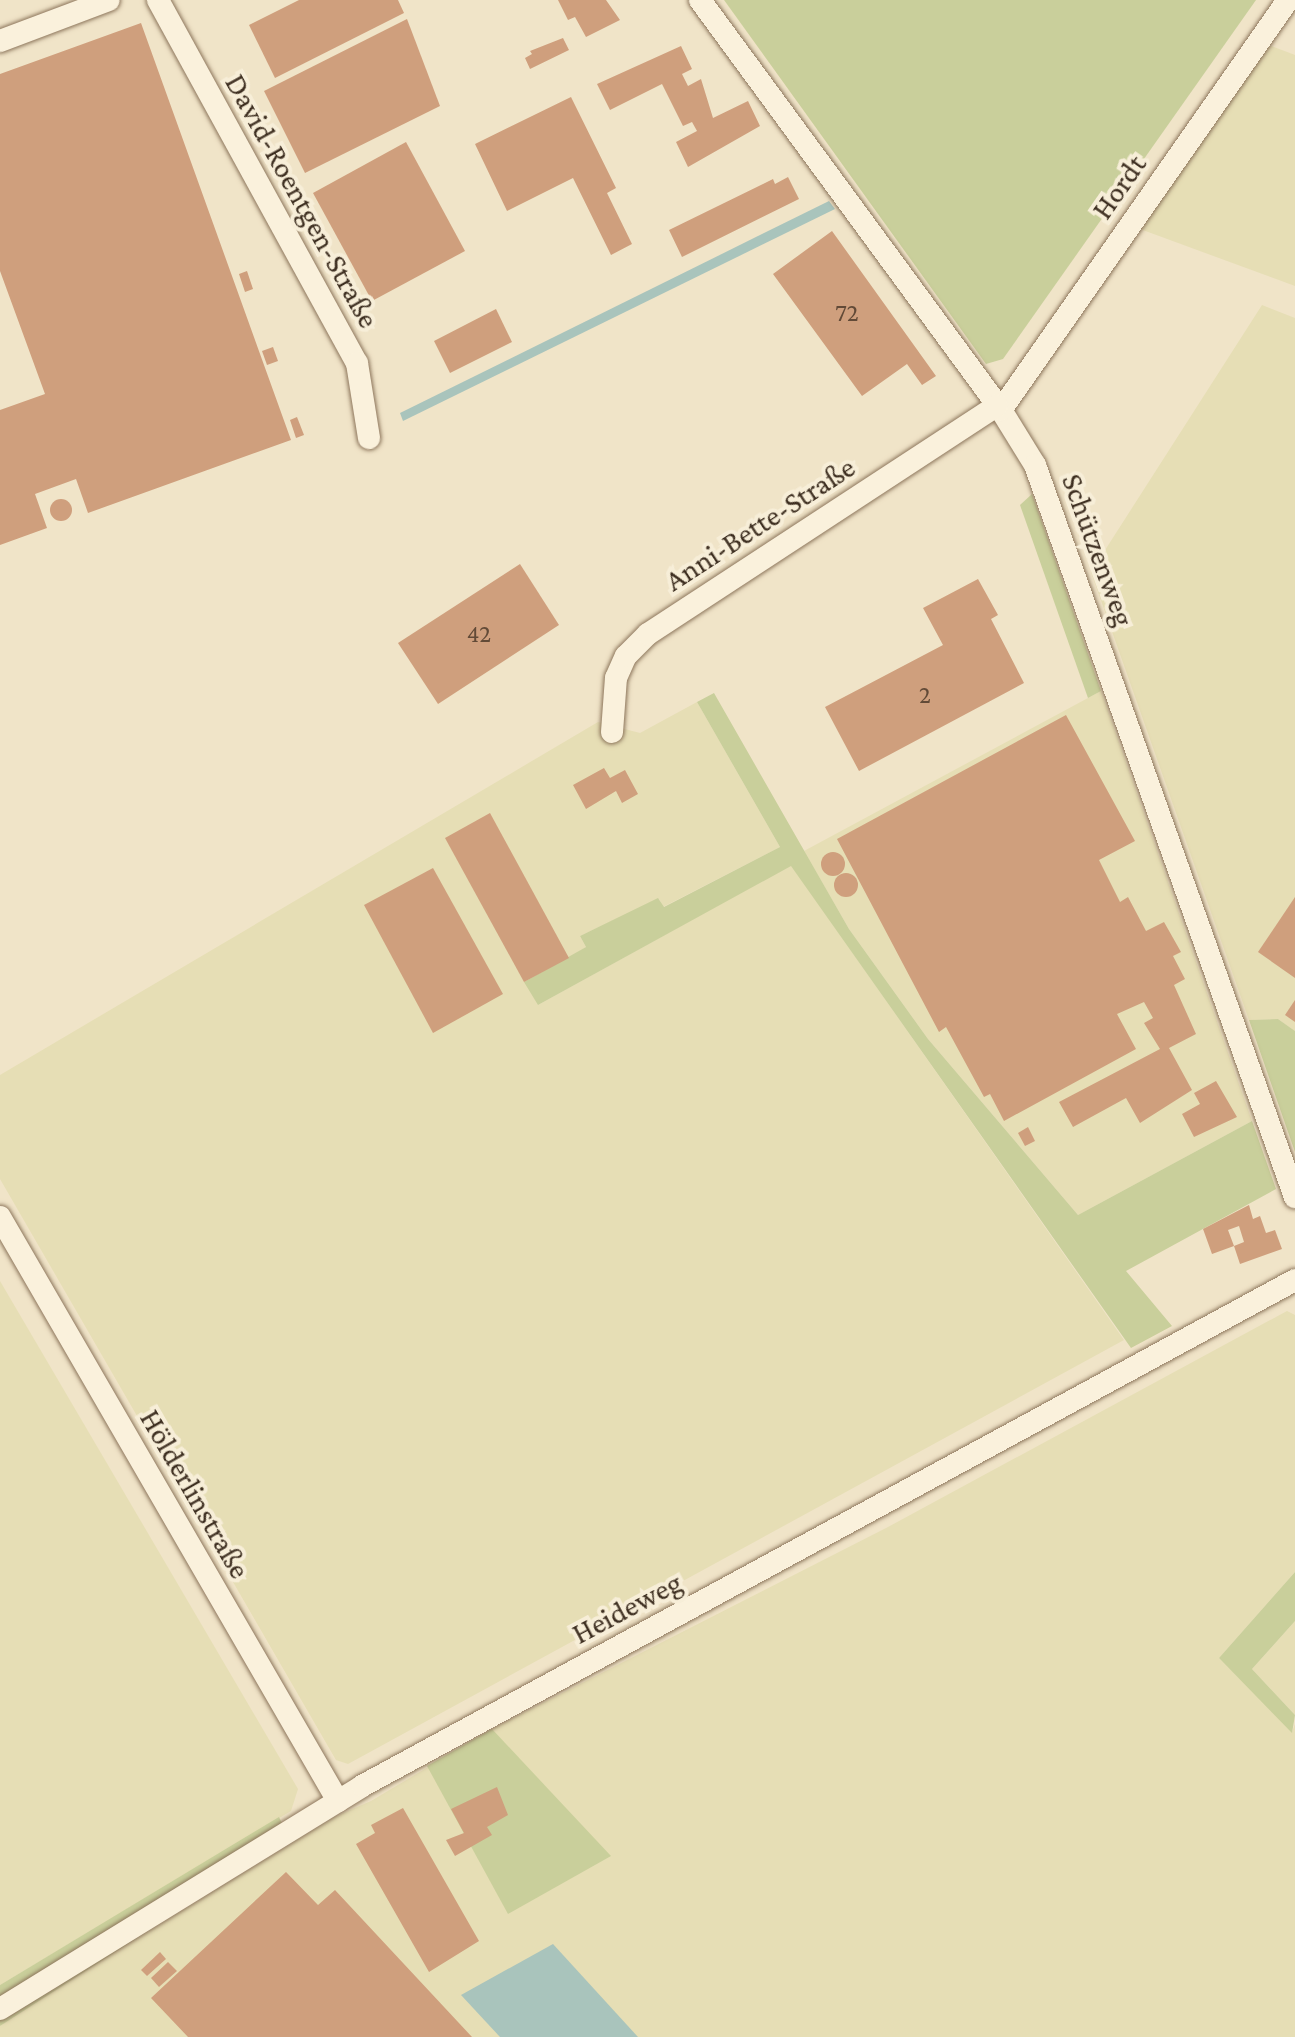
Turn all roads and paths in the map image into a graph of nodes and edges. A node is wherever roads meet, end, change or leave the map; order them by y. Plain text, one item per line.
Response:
1 (109, 0) edge
2 (158, 0) edge
3 (700, 0) edge
4 (1288, 0) edge
5 (0, 41) edge
6 (999, 408) junction
7 (369, 438) dead end
8 (612, 732) dead end
9 (1295, 1197) edge
10 (0, 1217) edge
11 (1295, 1280) edge
12 (338, 1801) junction
13 (0, 2009) edge

1 - 5 street
2 - 7 street, David-Roentgen-Straße
3 - 6 street, Schützenweg
4 - 6 street, Hordt
6 - 8 street, Anni-Bette-Straße
6 - 9 street, Schützenweg
10 - 12 street, Hölderlinstraße
11 - 12 street, Heideweg
12 - 13 street, Heideweg

